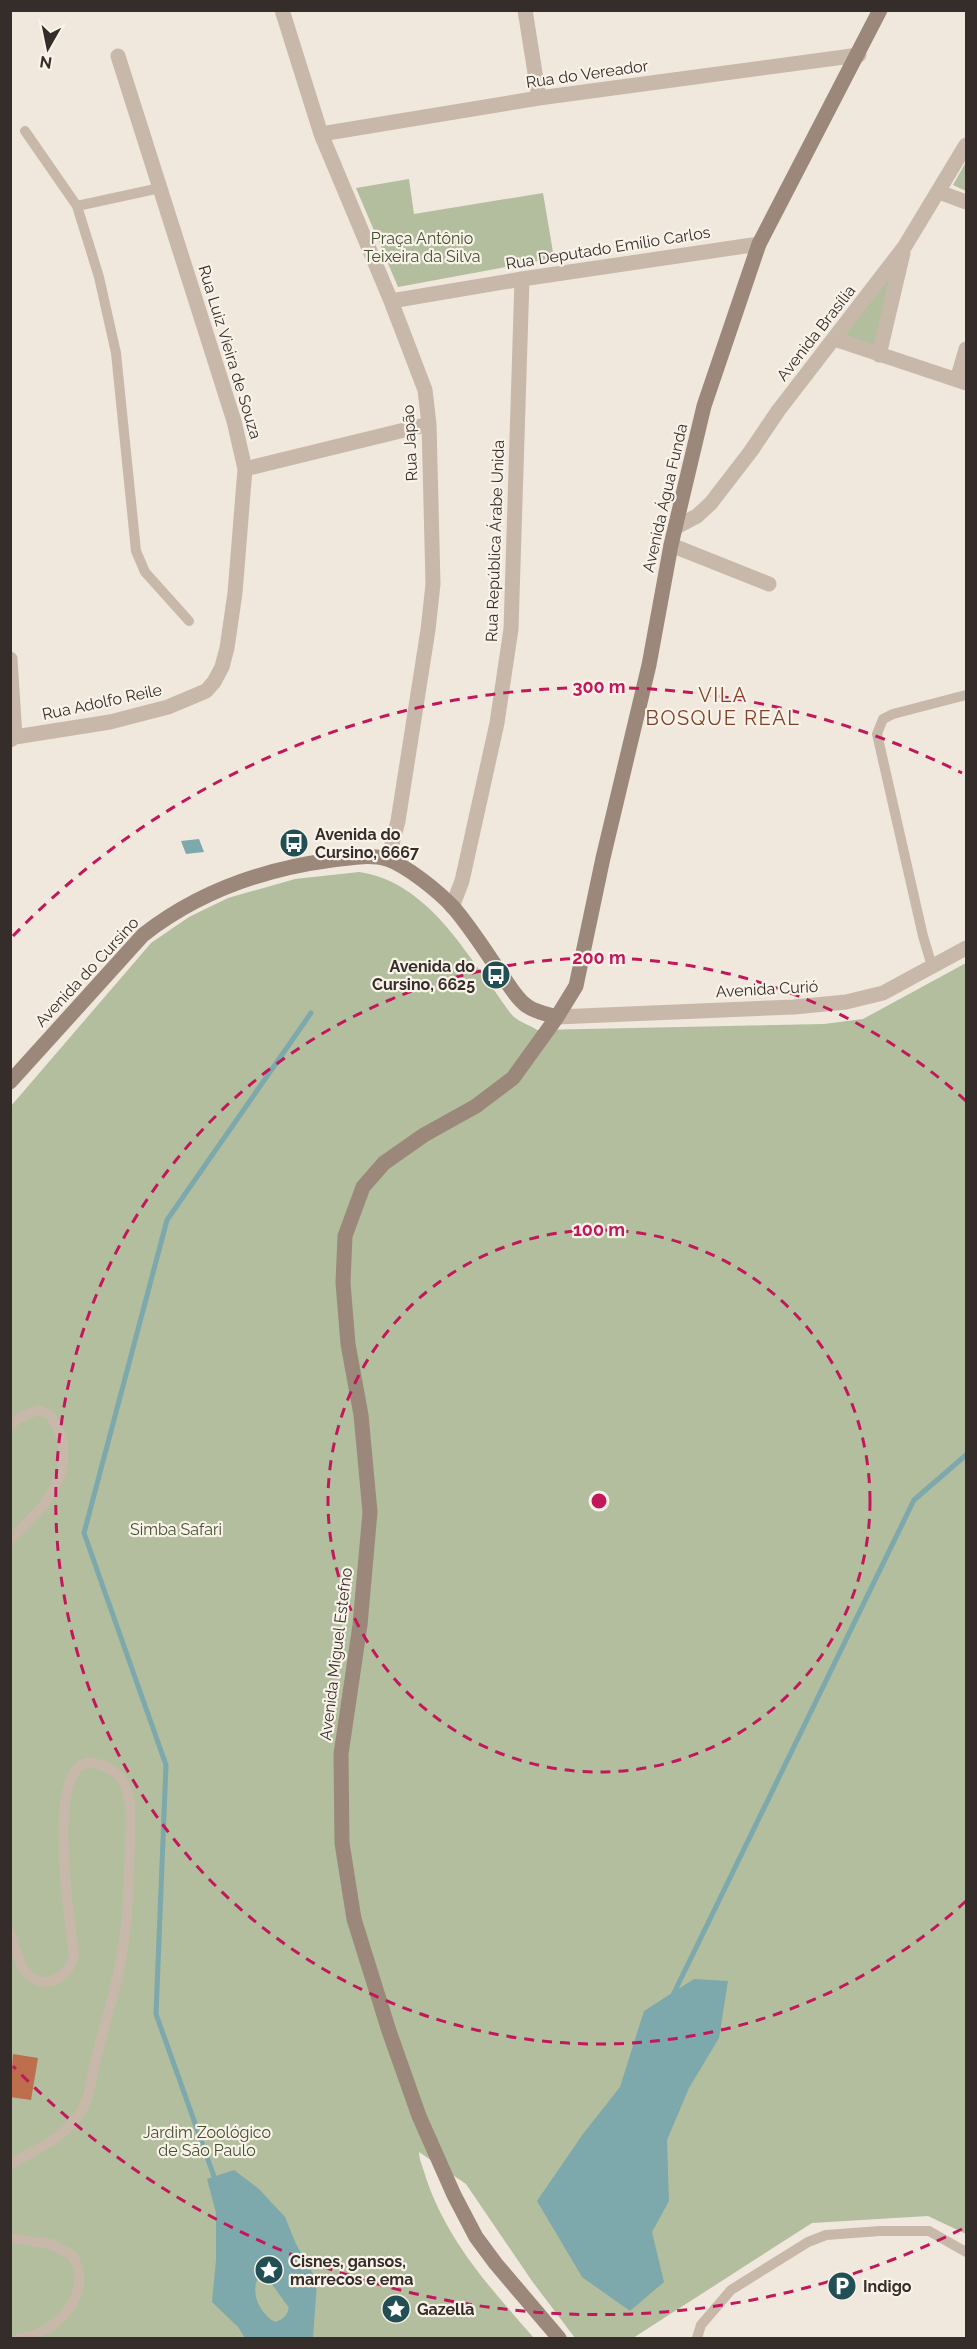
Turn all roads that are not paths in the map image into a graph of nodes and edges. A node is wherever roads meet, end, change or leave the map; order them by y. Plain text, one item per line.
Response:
1 (282, 10) edge
2 (525, 10) edge
3 (880, 10) edge
4 (859, 55) junction
5 (118, 56) dead end
6 (539, 98) junction
7 (25, 132) dead end
8 (321, 134) junction
9 (966, 145) edge
10 (160, 188) junction
11 (939, 192) junction
12 (966, 202) edge
13 (77, 206) junction
14 (759, 243) junction
15 (905, 246) junction
16 (522, 279) junction
17 (392, 301) junction
18 (834, 339) junction
19 (966, 349) edge
20 (879, 355) junction
21 (962, 382) edge
22 (429, 424) junction
23 (245, 469) junction
24 (676, 527) junction
25 (671, 545) junction
26 (770, 584) dead end
27 (189, 621) dead end
28 (10, 659) edge
29 (222, 667) joint
30 (966, 695) edge
31 (13, 739) edge
32 (388, 860) junction
33 (452, 907) junction
34 (966, 948) edge
35 (932, 966) junction
36 (557, 1017) junction
37 (10, 1082) edge
38 (10, 1426) edge
39 (10, 1540) edge
40 (10, 1932) edge
41 (10, 2164) edge
42 (10, 2238) edge
43 (966, 2252) edge
44 (18, 2338) edge
45 (559, 2338) edge
46 (697, 2338) edge

1 - 8 street, Rua Japão
2 - 6 street
3 - 4 main road, Avenida Água Funda
4 - 6 street, Rua do Vereador
4 - 14 main road, Avenida Água Funda
5 - 10 street, Rua Luiz Vieira de Souza
6 - 8 street, Rua do Vereador
7 - 13 lane
8 - 17 street, Rua Japão
9 - 11 street, Avenida Brasília
10 - 13 lane
10 - 23 street, Rua Luiz Vieira de Souza
11 - 12 street
11 - 15 street, Avenida Brasília
13 - 27 lane
14 - 16 street, Rua Deputado Emílio Carlos
14 - 24 main road, Avenida Água Funda
15 - 18 street, Avenida Brasília
15 - 20 street
16 - 17 street, Rua Deputado Emílio Carlos
16 - 33 street, Rua República Árabe Unida
17 - 22 street, Rua Japão
18 - 20 street
18 - 24 street, Avenida Brasília
19 - 21 street
20 - 21 street
22 - 23 street
22 - 32 street, Rua Japão
23 - 29 street, Rua Luiz Vieira de Souza
24 - 25 main road, Avenida Água Funda
25 - 26 street
25 - 36 main road, Avenida Água Funda
28 - 31 street
29 - 31 street, Rua Adolfo Reile
30 - 35 lane
32 - 33 main road, Avenida do Cursino
32 - 37 main road, Avenida do Cursino
33 - 36 main road, Avenida do Cursino
34 - 35 street, Avenida Curió
35 - 36 street, Avenida Curió
36 - 45 main road, Avenida Miguel Estefno
38 - 39 lane
40 - 41 lane
42 - 44 lane
43 - 46 lane

